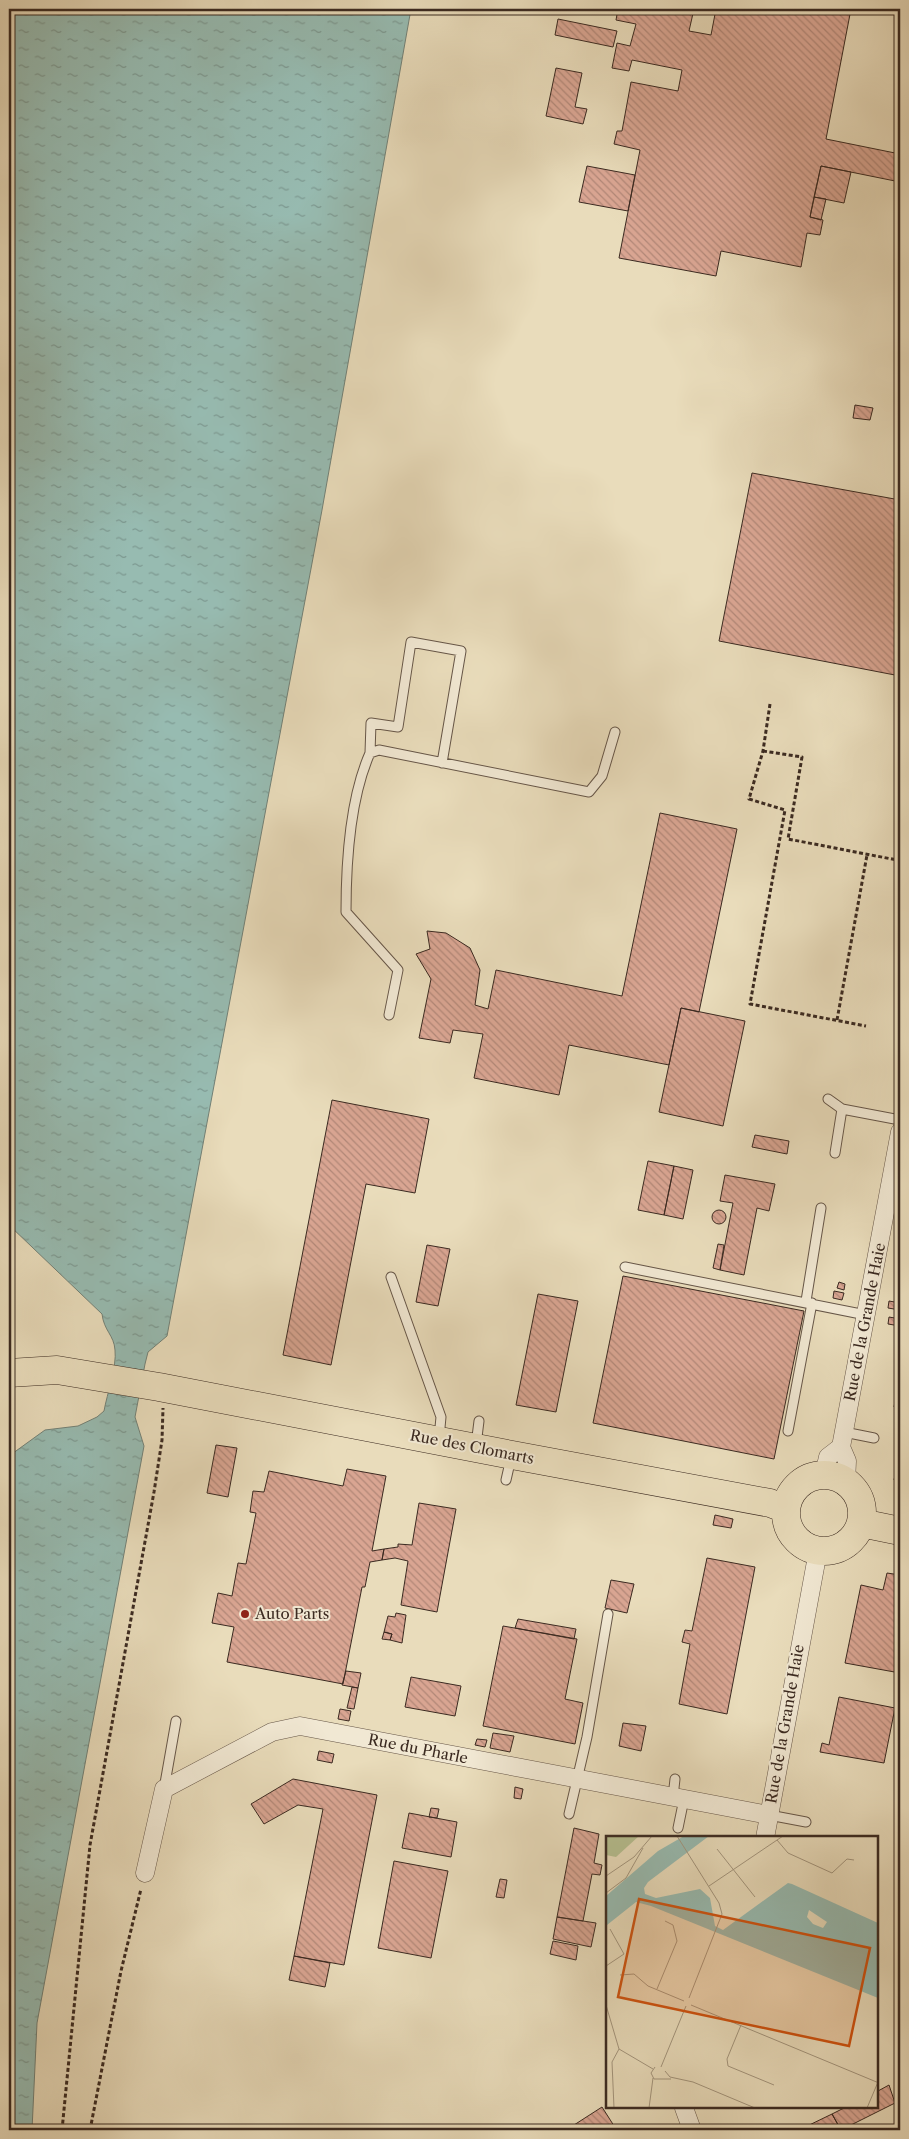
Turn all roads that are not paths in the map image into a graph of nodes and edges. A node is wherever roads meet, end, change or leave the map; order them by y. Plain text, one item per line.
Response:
1 (615, 732) dead end
2 (370, 753) junction
3 (442, 763) junction
4 (389, 1015) dead end
5 (828, 1099) dead end
6 (842, 1109) junction
7 (900, 1120) edge
8 (900, 1132) edge
9 (835, 1153) dead end
10 (822, 1208) dead end
11 (625, 1267) dead end
12 (392, 1277) dead end
13 (809, 1302) junction
14 (866, 1315) junction
15 (9, 1373) edge
16 (479, 1421) dead end
17 (788, 1431) dead end
18 (874, 1438) dead end
19 (842, 1440) junction
20 (439, 1441) junction
21 (475, 1448) junction
22 (835, 1478) junction
23 (786, 1509) junction
24 (861, 1523) junction
25 (900, 1531) edge
26 (818, 1551) junction
27 (608, 1614) dead end
28 (176, 1721) dead end
29 (576, 1779) junction
30 (675, 1779) dead end
31 (164, 1790) junction
32 (679, 1798) junction
33 (569, 1814) dead end
34 (769, 1815) junction
35 (806, 1822) dead end
36 (678, 1828) dead end
37 (765, 1836) edge
38 (145, 1873) road end
39 (684, 2109) edge
40 (692, 2130) edge

1 - 3 lane
2 - 3 lane
2 - 3 lane
2 - 4 lane
5 - 6 lane
6 - 7 lane
6 - 9 lane
8 - 14 street, Rue de la Grande Haie
10 - 13 lane
11 - 13 lane
12 - 20 lane
13 - 14 lane
13 - 17 lane
14 - 19 street, Rue de la Grande Haie
15 - 20 main road, Rue des Clomarts
16 - 21 lane
18 - 19 lane
19 - 22 street, Rue de la Grande Haie
20 - 21 main road, Rue des Clomarts
21 - 23 main road, Rue des Clomarts
22 - 23 main road
22 - 24 main road
23 - 26 main road
24 - 25 main road
24 - 26 main road
26 - 34 street, Rue de la Grande Haie
27 - 29 lane
28 - 31 lane
29 - 31 street, Rue du Pharle
29 - 32 street, Rue du Pharle
29 - 33 lane
30 - 32 lane
31 - 38 street
32 - 34 street, Rue du Pharle
32 - 36 lane
34 - 35 lane
34 - 37 street, Rue de la Grande Haie
39 - 40 street

